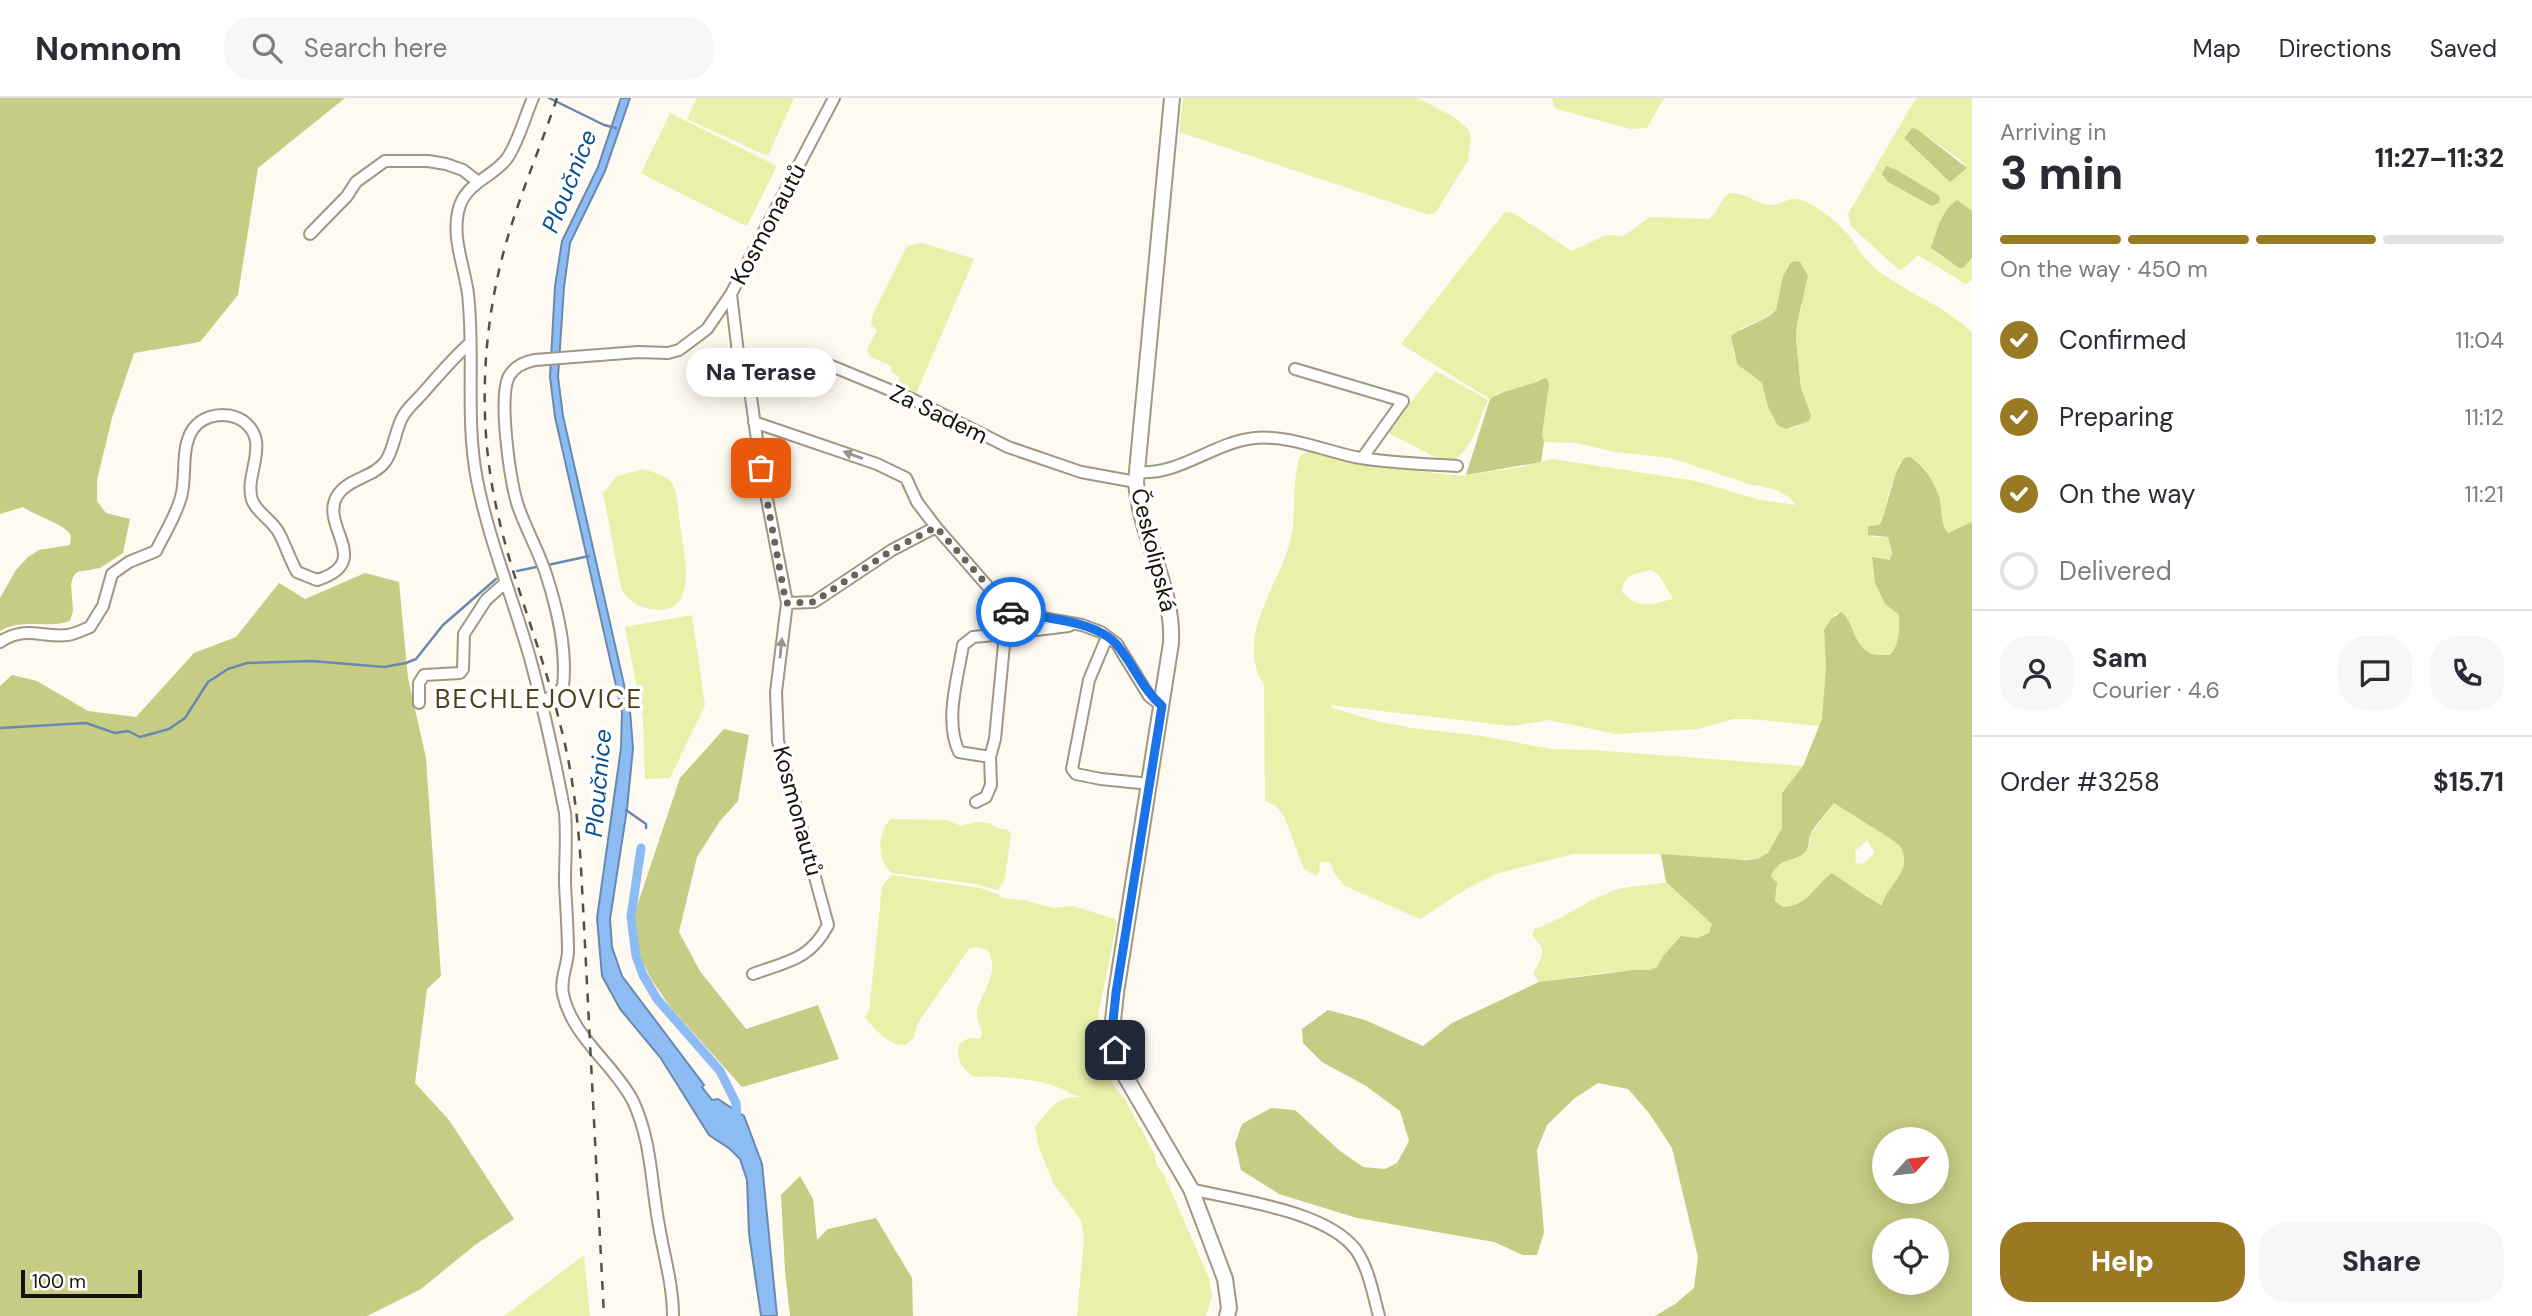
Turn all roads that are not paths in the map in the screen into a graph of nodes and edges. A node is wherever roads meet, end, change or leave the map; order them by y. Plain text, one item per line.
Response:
1 (533, 98) edge
2 (834, 98) edge
3 (1172, 98) edge
4 (477, 181) junction
5 (310, 234) dead end
6 (731, 294) junction
7 (716, 318) junction
8 (735, 324) junction
9 (470, 343) junction
10 (1295, 369) dead end
11 (743, 371) junction
12 (754, 422) junction
13 (1363, 457) junction
14 (1457, 466) dead end
15 (1137, 477) junction
16 (936, 527) junction
17 (505, 583) junction
18 (786, 603) junction
19 (1082, 625) junction
20 (1003, 634) junction
21 (1108, 637) junction
22 (0, 642) edge
23 (540, 700) junction
24 (419, 703) dead end
25 (1162, 706) junction
26 (990, 757) junction
27 (1150, 784) junction
28 (976, 802) dead end
29 (753, 974) dead end
30 (1191, 1189) junction
31 (673, 1316) edge
32 (1227, 1316) edge
33 (1379, 1316) edge

1 - 4 street
2 - 6 street, Kosmonautů
3 - 15 main road, Českolipská
4 - 5 street
4 - 9 street
6 - 7 street
6 - 8 street, Kosmonautů
7 - 8 street
7 - 23 street
8 - 11 street, Kosmonautů
9 - 17 street
9 - 22 street
10 - 13 street
11 - 12 street, Kosmonautů
11 - 15 street, Za Sadem
16 -> 12 street
12 - 18 street, Kosmonautů
13 - 14 street, Za Sadem
13 - 15 street, Za Sadem
15 - 25 main road, Českolipská
16 - 18 street
16 - 19 street
17 - 23 street
17 - 24 street
29 -> 18 street, Kosmonautů
19 - 20 street
19 - 21 street
20 - 26 street
20 - 26 street
21 - 25 street
21 - 27 street
23 - 31 street
25 - 27 main road, Českolipská
26 - 28 street
27 - 30 main road, Českolipská
30 - 32 main road, Českolipská
30 - 33 street

